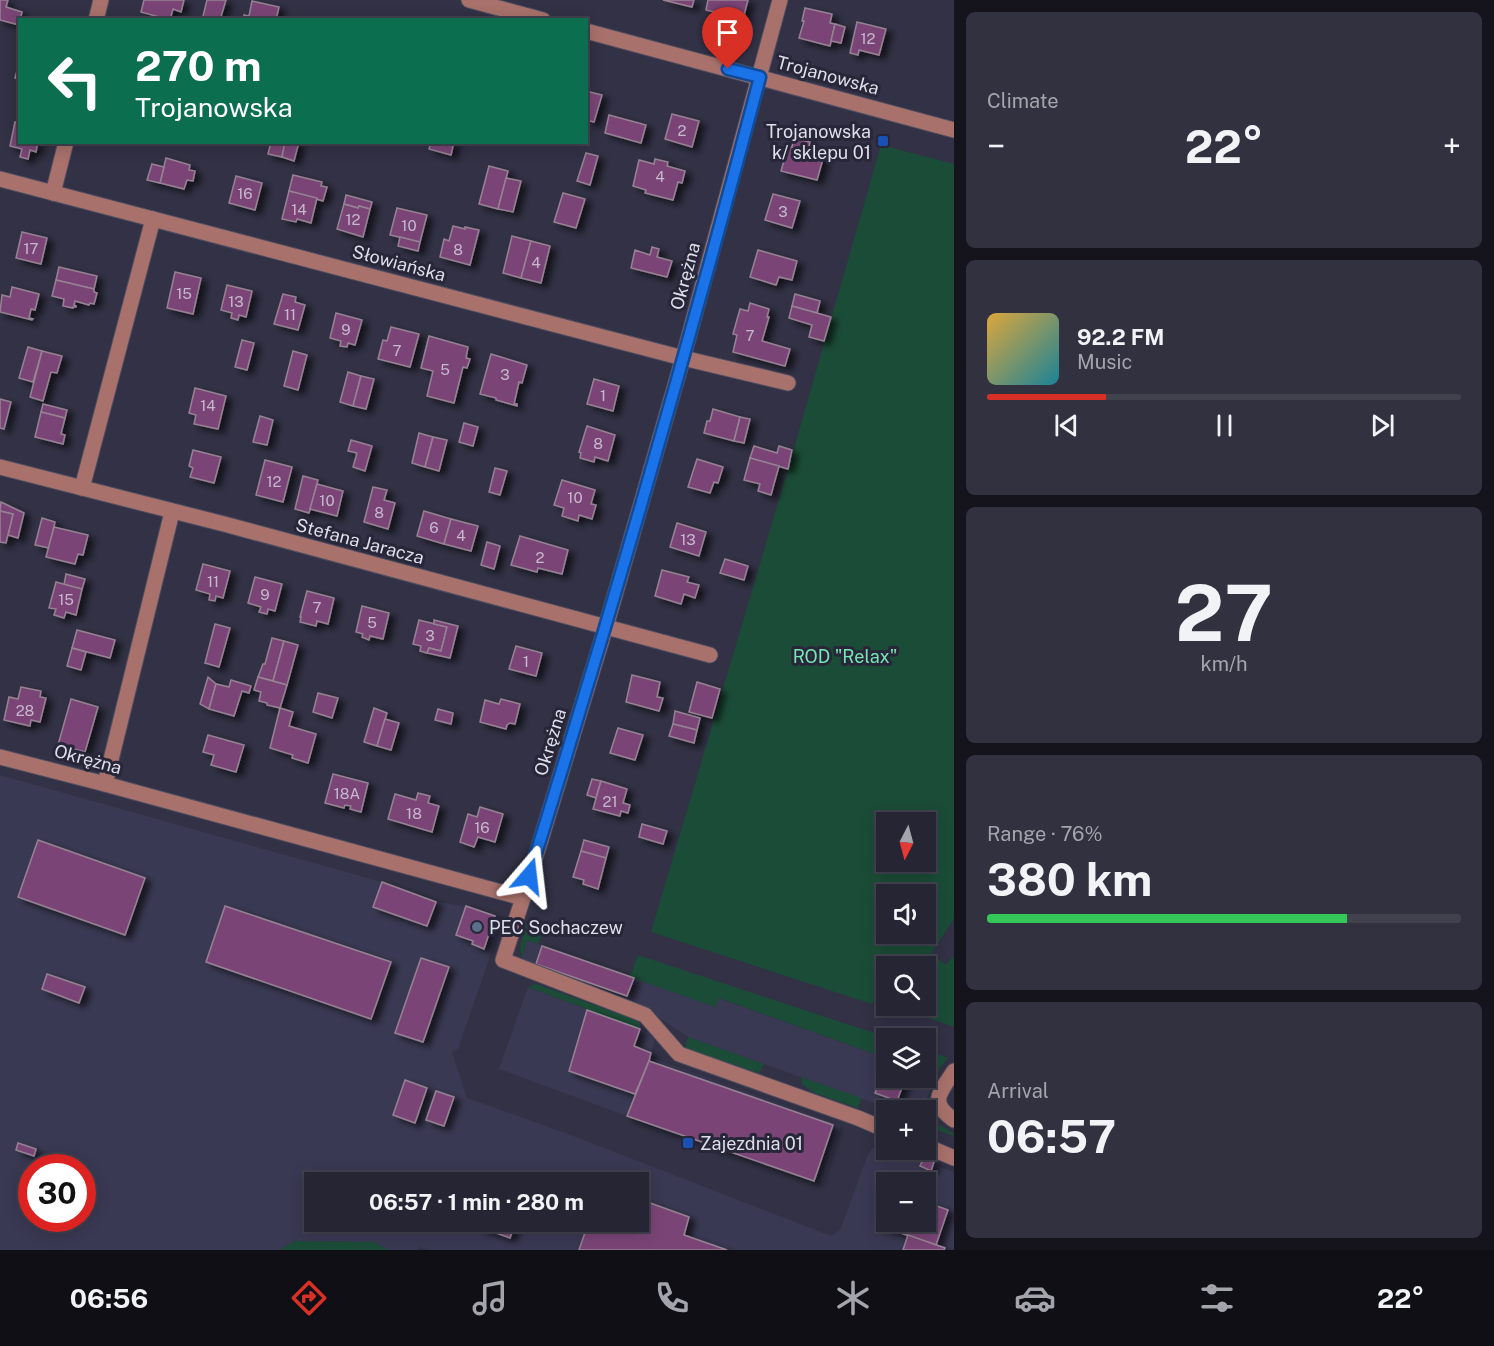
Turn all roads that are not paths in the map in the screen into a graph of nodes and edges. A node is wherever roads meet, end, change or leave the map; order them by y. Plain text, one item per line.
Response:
1 (101, 0) edge
2 (469, 0) edge
3 (780, 0) edge
4 (504, 4) edge
5 (96, 18) edge
6 (538, 18) edge
7 (588, 32) edge
8 (760, 77) junction
9 (954, 130) edge
10 (65, 144) edge
11 (0, 179) edge
12 (53, 193) junction
13 (153, 219) junction
14 (682, 358) junction
15 (788, 383) dead end
16 (0, 467) edge
17 (82, 488) junction
18 (172, 512) junction
19 (606, 626) junction
20 (710, 655) dead end
21 (0, 757) edge
22 (105, 783) junction
23 (523, 897) junction
24 (954, 1071) edge
25 (954, 1120) edge
26 (876, 1126) edge
27 (936, 1150) edge
28 (954, 1158) edge

1 - 5 street
2 - 4 street
3 - 8 street, Okrężna
4 - 6 street
7 - 8 street, Trojanowska
8 - 9 street, Trojanowska
8 - 14 street, Okrężna
10 - 12 street
11 - 12 street, Słowiańska
12 - 13 street, Słowiańska
13 - 14 street, Słowiańska
13 - 17 street
14 - 15 street, Słowiańska
14 - 19 street, Okrężna
16 - 17 street, Stefana Jaracza
17 - 18 street, Stefana Jaracza
18 - 19 street, Stefana Jaracza
18 - 22 street
19 - 20 street, Stefana Jaracza
19 - 23 street, Okrężna
21 - 22 street, Okrężna
22 - 23 street, Okrężna
23 - 26 street
24 - 25 street
27 - 28 street

